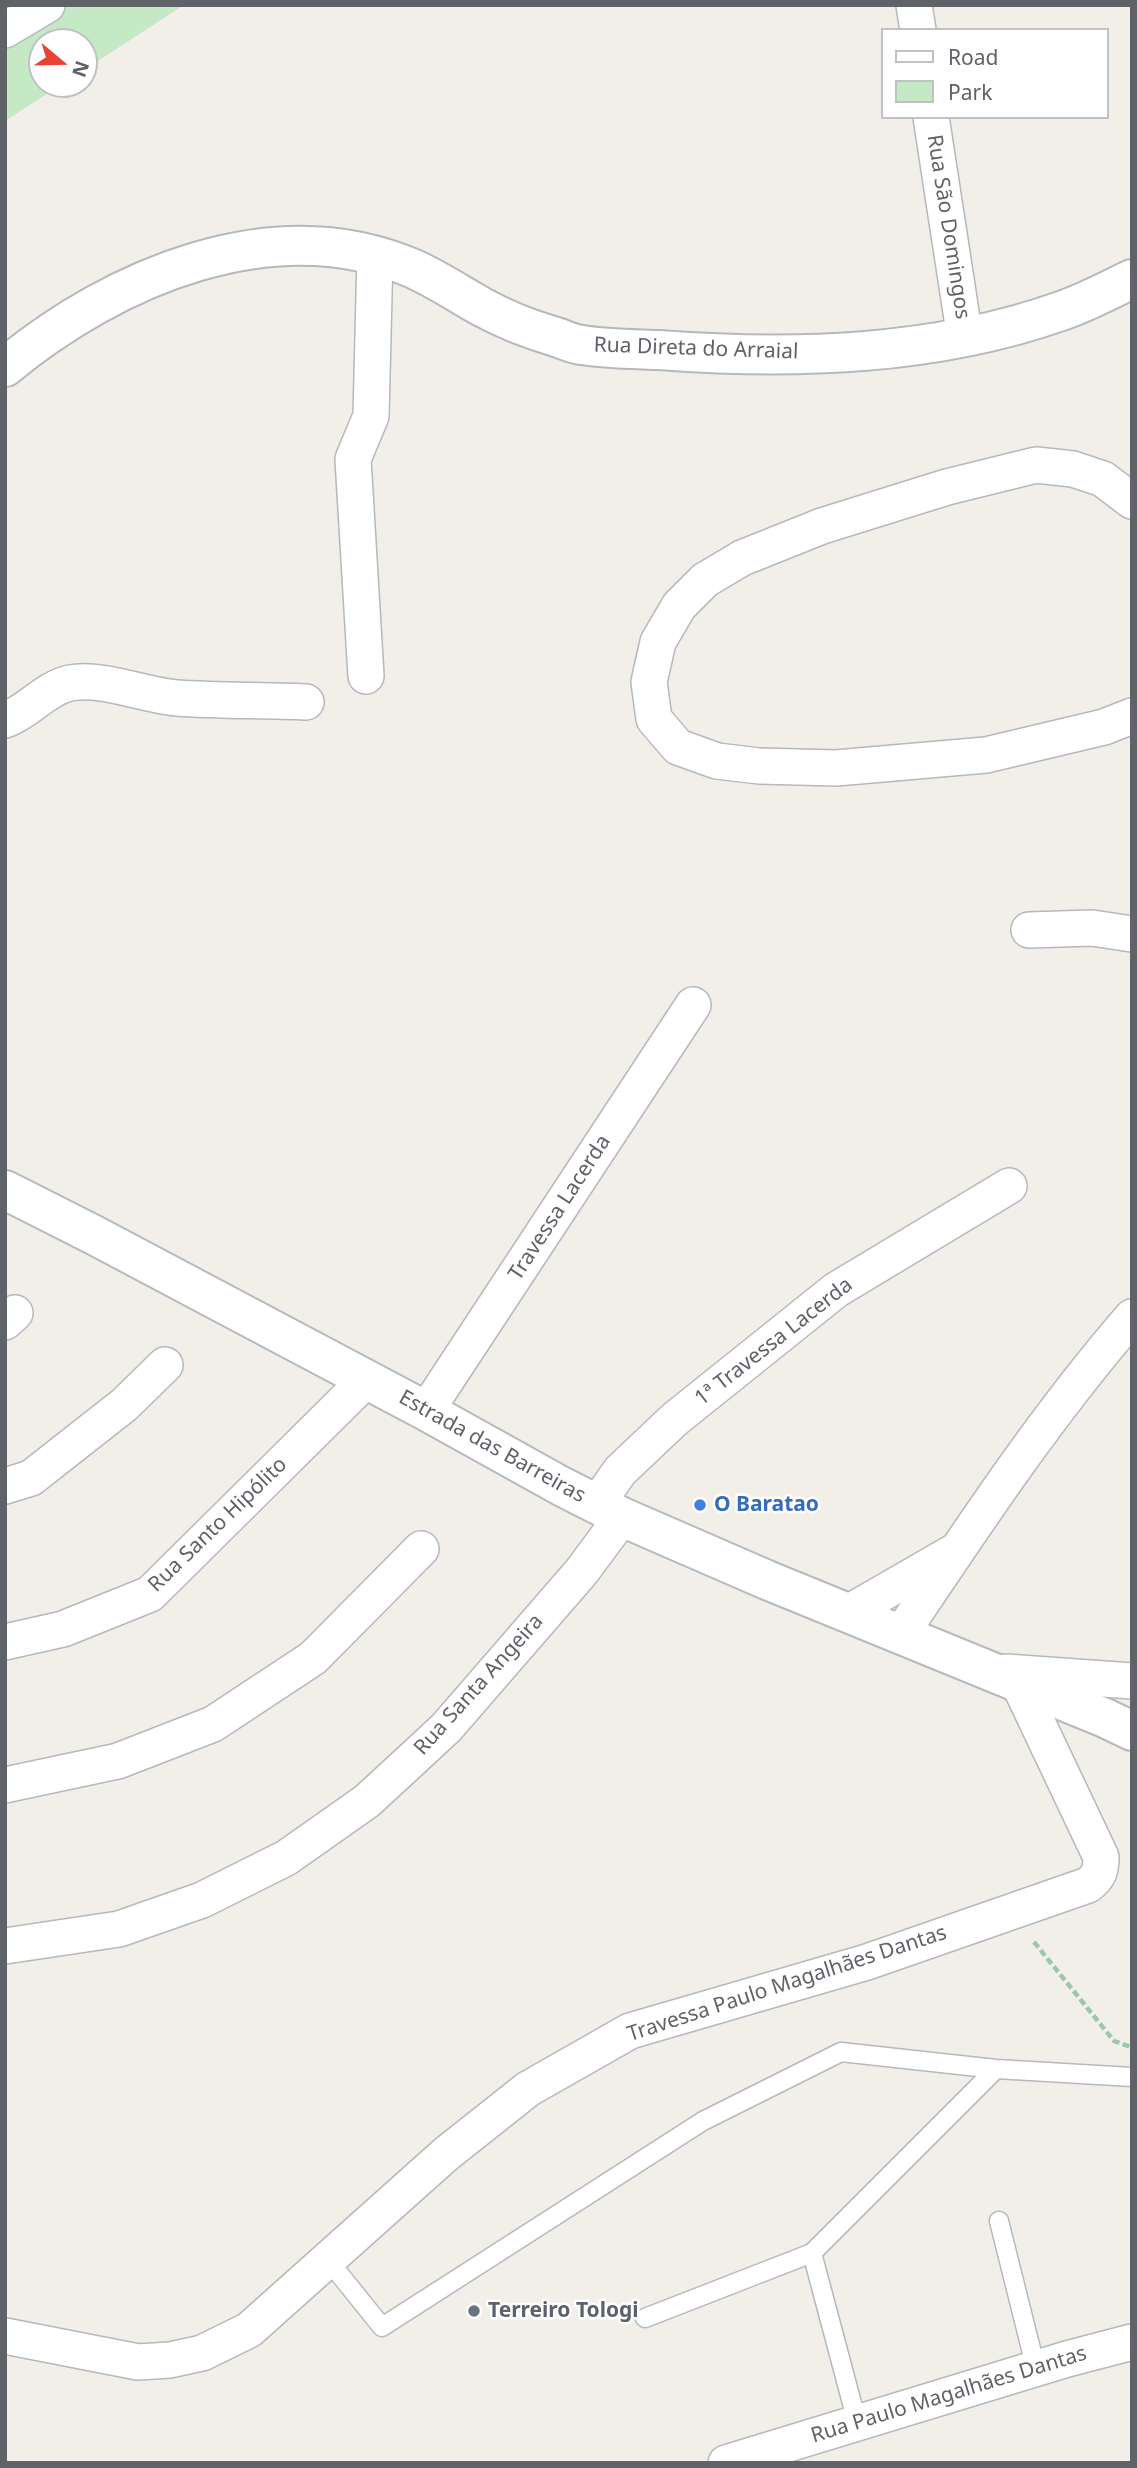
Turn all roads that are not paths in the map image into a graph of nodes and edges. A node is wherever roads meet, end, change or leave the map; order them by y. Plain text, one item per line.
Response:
1 (47, 5) edge
2 (914, 5) edge
3 (918, 28) edge
4 (5, 30) edge
5 (931, 119) edge
6 (375, 255) junction
7 (1132, 279) edge
8 (965, 338) junction
9 (5, 368) edge
10 (1132, 500) edge
11 (366, 676) dead end
12 (306, 702) dead end
13 (1132, 716) edge
14 (5, 720) edge
15 (1029, 930) dead end
16 (1132, 934) edge
17 (694, 1004) dead end
18 (1009, 1186) dead end
19 (5, 1190) edge
20 (1132, 1317) edge
21 (165, 1365) dead end
22 (367, 1379) junction
23 (426, 1411) junction
24 (5, 1486) edge
25 (610, 1510) junction
26 (421, 1549) dead end
27 (958, 1550) junction
28 (848, 1613) junction
29 (901, 1634) junction
30 (5, 1642) edge
31 (1005, 1677) junction
32 (1132, 1681) edge
33 (1123, 1718) edge
34 (5, 1785) edge
35 (5, 1946) edge
36 (996, 2069) junction
37 (1132, 2077) edge
38 (999, 2221) dead end
39 (812, 2253) junction
40 (328, 2260) junction
41 (645, 2318) dead end
42 (5, 2336) edge
43 (1132, 2342) edge
44 (1036, 2369) junction
45 (857, 2422) junction
46 (726, 2463) edge

1 - 4 street
2 - 3 street
5 - 8 street, Rua São Domingos
6 - 8 street, Rua Direta do Arraial
6 - 9 street, Rua Direta do Arraial
6 - 11 street
7 - 8 street, Rua Direta do Arraial
10 - 13 street
12 - 14 street
15 - 16 street
17 - 23 street, Travessa Lacerda
18 - 25 street, 1ª Travessa Lacerda
19 - 22 street, Estrada das Barreiras
20 - 27 street
21 - 24 street
22 - 23 street, Estrada das Barreiras
22 - 30 street, Rua Santo Hipólito
23 - 25 street, Estrada das Barreiras
25 - 28 street, Estrada das Barreiras
25 - 35 street, Rua Santa Angeira
26 - 34 street
27 - 28 street
27 - 29 street
28 - 29 street, Estrada das Barreiras
29 - 31 street, Estrada das Barreiras
31 - 32 street, Estrada das Barreiras
31 - 33 street, Estrada das Barreiras
31 - 40 street, Travessa Paulo Magalhães Dantas
36 - 37 lane
36 - 39 lane
36 - 40 lane
38 - 44 lane
39 - 41 lane
39 - 45 lane
40 - 42 street, Travessa Paulo Magalhães Dantas
43 - 44 street, Rua Paulo Magalhães Dantas
44 - 45 street, Rua Paulo Magalhães Dantas
45 - 46 street, Rua Paulo Magalhães Dantas

